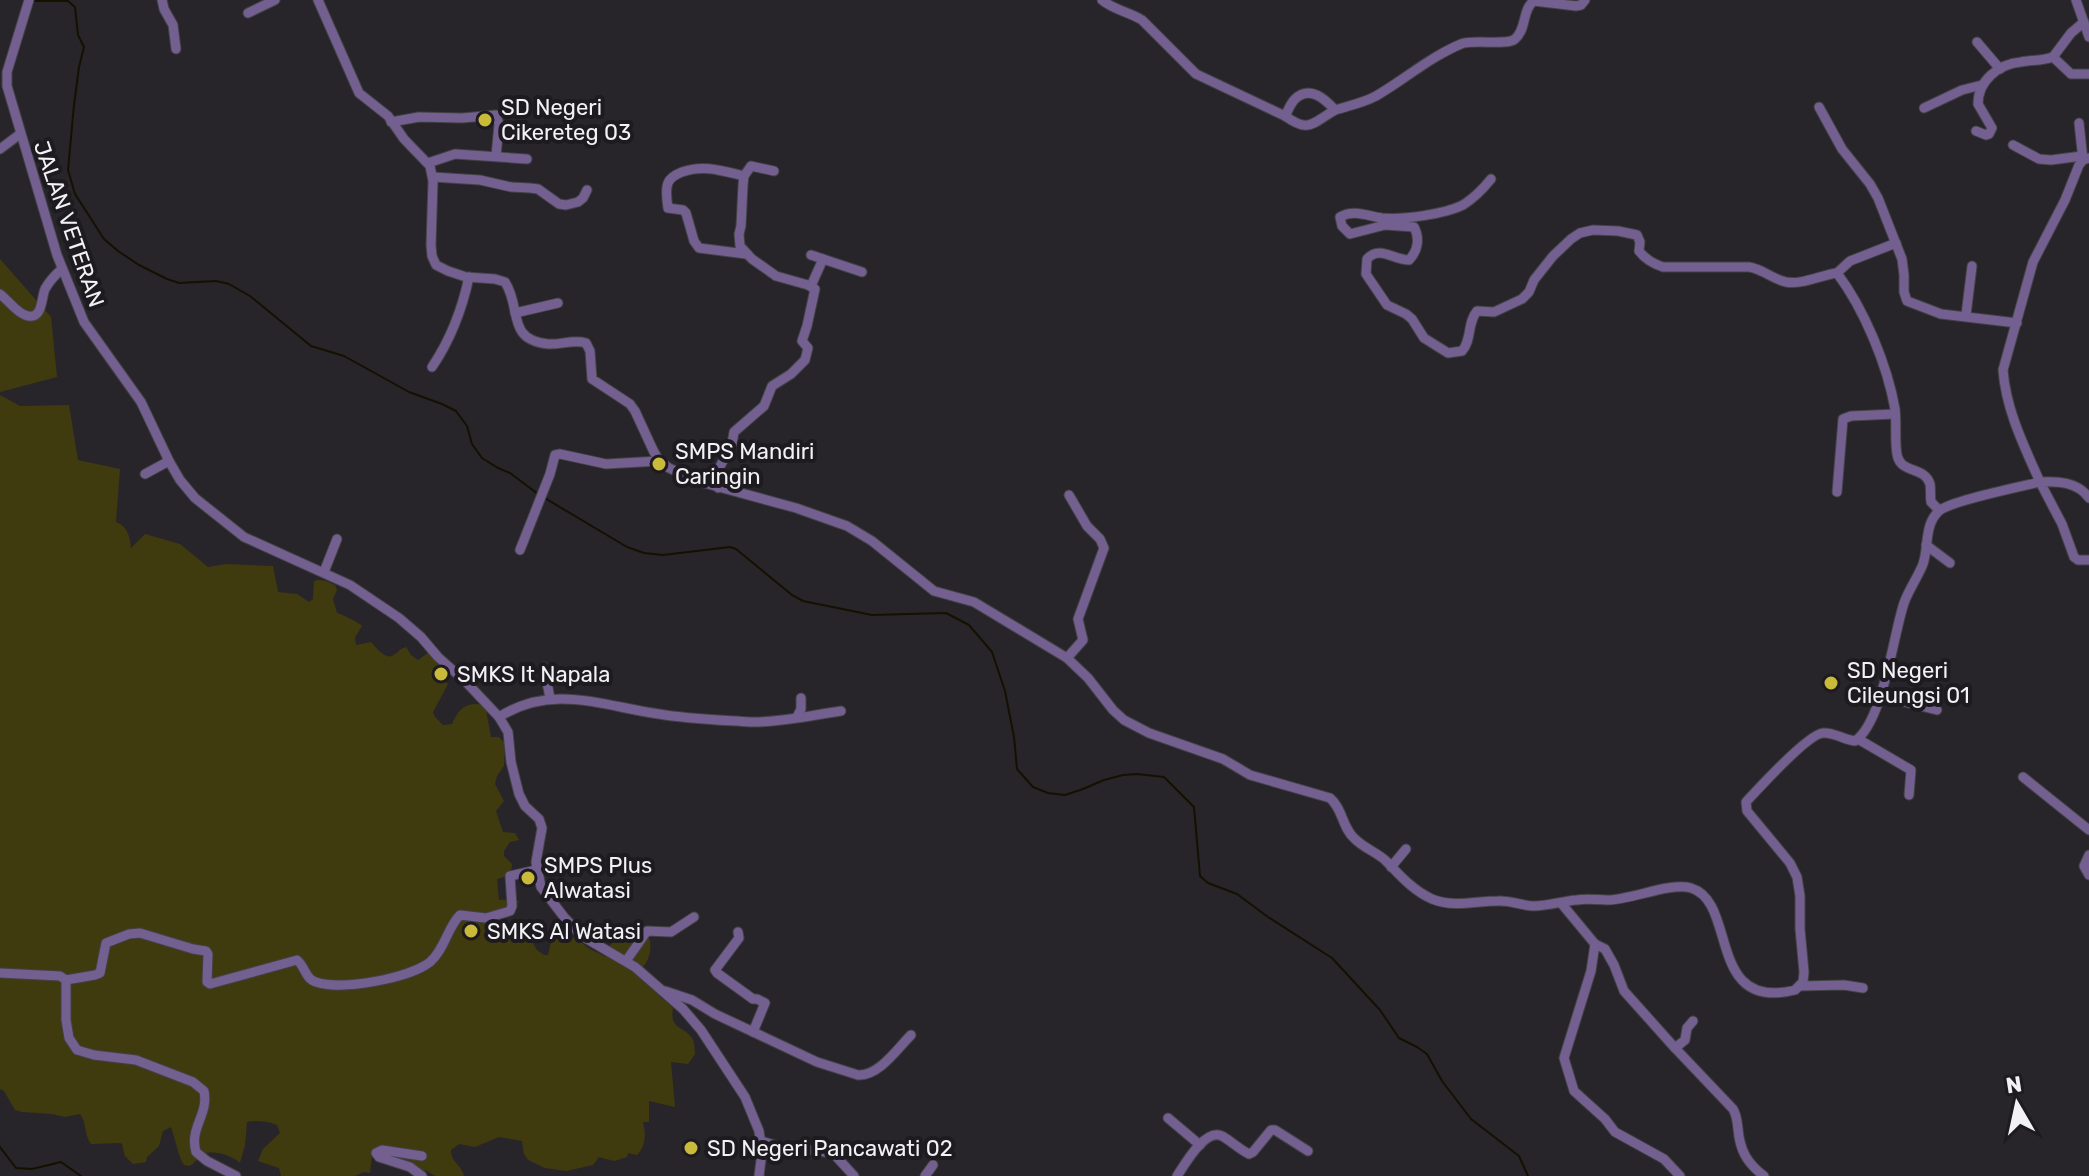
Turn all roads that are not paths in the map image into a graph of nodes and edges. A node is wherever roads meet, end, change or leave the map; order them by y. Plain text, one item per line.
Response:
1 (29, 0) edge
2 (162, 0) edge
3 (275, 0) edge
4 (318, 0) edge
5 (1102, 0) edge
6 (1585, 0) edge
7 (2076, 0) edge
8 (248, 13) dead end
9 (2084, 22) junction
10 (2089, 37) edge
11 (1977, 42) dead end
12 (176, 49) dead end
13 (2053, 57) junction
14 (5, 62) edge
15 (2000, 69) junction
16 (2089, 73) edge
17 (1982, 85) junction
18 (1819, 107) dead end
19 (1924, 108) dead end
20 (1335, 110) junction
21 (1285, 116) junction
22 (391, 122) junction
23 (2079, 123) dead end
24 (1976, 131) dead end
25 (20, 134) junction
26 (2013, 145) dead end
27 (0, 149) edge
28 (496, 156) junction
29 (2085, 158) edge
30 (527, 159) dead end
31 (428, 163) junction
32 (774, 171) dead end
33 (744, 176) junction
34 (433, 177) junction
35 (1491, 179) dead end
36 (587, 190) dead end
37 (1896, 243) junction
38 (746, 254) junction
39 (811, 255) dead end
40 (823, 259) junction
41 (1972, 266) dead end
42 (63, 272) junction
43 (862, 272) dead end
44 (1837, 273) junction
45 (469, 277) junction
46 (811, 286) junction
47 (0, 294) edge
48 (558, 303) dead end
49 (515, 313) junction
50 (1966, 315) junction
51 (2017, 323) junction
52 (432, 367) dead end
53 (1895, 414) junction
54 (169, 461) junction
55 (659, 461) junction
56 (145, 474) dead end
57 (2040, 482) junction
58 (718, 488) junction
59 (1837, 492) dead end
60 (2087, 494) edge
61 (1069, 495) dead end
62 (1939, 510) junction
63 (337, 539) dead end
64 (1926, 545) junction
65 (520, 550) dead end
66 (2089, 560) edge
67 (1950, 563) dead end
68 (324, 572) junction
69 (1067, 658) junction
70 (544, 667) dead end
71 (1880, 696) junction
72 (550, 698) junction
73 (801, 698) dead end
74 (1937, 710) dead end
75 (841, 711) dead end
76 (499, 717) junction
77 (797, 717) junction
78 (1858, 739) junction
79 (2023, 777) dead end
80 (1909, 795) dead end
81 (2089, 830) edge
82 (1406, 849) dead end
83 (2089, 855) edge
84 (1391, 867) junction
85 (536, 870) junction
86 (2089, 875) edge
87 (1561, 903) junction
88 (694, 917) dead end
89 (738, 932) dead end
90 (1595, 944) junction
91 (626, 961) junction
92 (0, 973) edge
93 (66, 980) junction
94 (1800, 986) junction
95 (1863, 988) dead end
96 (662, 990) junction
97 (1693, 1021) dead end
98 (753, 1032) junction
99 (911, 1035) dead end
100 (1675, 1048) junction
101 (1168, 1118) dead end
102 (761, 1141) junction
103 (1200, 1145) junction
104 (1308, 1151) dead end
105 (422, 1156) dead end
106 (933, 1165) dead end
107 (236, 1176) edge
108 (422, 1176) edge
109 (759, 1176) edge
110 (854, 1176) edge
111 (925, 1176) edge
112 (1177, 1176) edge
113 (1680, 1176) edge
114 (1764, 1176) edge

1 - 14 street, JALAN VETERAN
2 - 12 street
3 - 8 street
4 - 22 street
5 - 21 street
6 - 20 street
7 - 9 street
9 - 10 street
9 - 13 street
11 - 15 street
13 - 15 street
13 - 16 street
14 - 25 street, JALAN VETERAN
15 - 17 street
17 - 19 street
17 - 24 street
18 - 37 street
20 - 21 street
20 - 21 street
22 - 28 street
22 - 31 street
23 - 29 street
25 - 27 street
25 - 42 street, JALAN VETERAN
26 - 29 street
28 - 30 street
28 - 31 street
29 - 51 street
31 - 34 street
32 - 33 street
33 - 38 street
33 - 38 street
34 - 36 street
34 - 45 street
35 - 44 street
37 - 44 street
37 - 50 street
38 - 46 street
39 - 40 street
40 - 43 street
40 - 46 street
41 - 50 street
42 - 47 street
42 - 54 street, JALAN VETERAN
44 - 53 street
45 - 49 street
45 - 52 street
46 - 58 street
48 - 49 street
49 - 55 street
50 - 51 street
51 - 57 street
53 - 59 street
53 - 62 street
54 - 56 street
54 - 68 street, JALAN VETERAN
55 - 58 street
55 - 65 street
57 - 60 street
57 - 62 street
57 - 66 street
58 - 69 street
61 - 69 street
62 - 64 street
63 - 68 street
64 - 67 street
64 - 71 street
68 - 76 street, JALAN VETERAN
69 - 84 street
70 - 72 street
71 - 74 street
71 - 78 street
72 - 76 street
72 - 77 street
73 - 77 street
75 - 77 street
76 - 85 street, JALAN VETERAN
78 - 80 street
78 - 94 street
79 - 81 street
82 - 84 street
83 - 86 street
84 - 87 street
85 - 91 street
85 - 93 street
87 - 90 street
87 - 94 street
88 - 91 street
89 - 98 street
90 - 100 street
90 - 113 street
91 - 96 street
92 - 93 street
93 - 107 street
94 - 95 street
96 - 98 street
96 - 102 street
97 - 100 street
98 - 99 street
100 - 114 street
101 - 103 street
102 - 109 street
102 - 110 street
103 - 104 street
103 - 112 street
105 - 108 street
106 - 111 street

